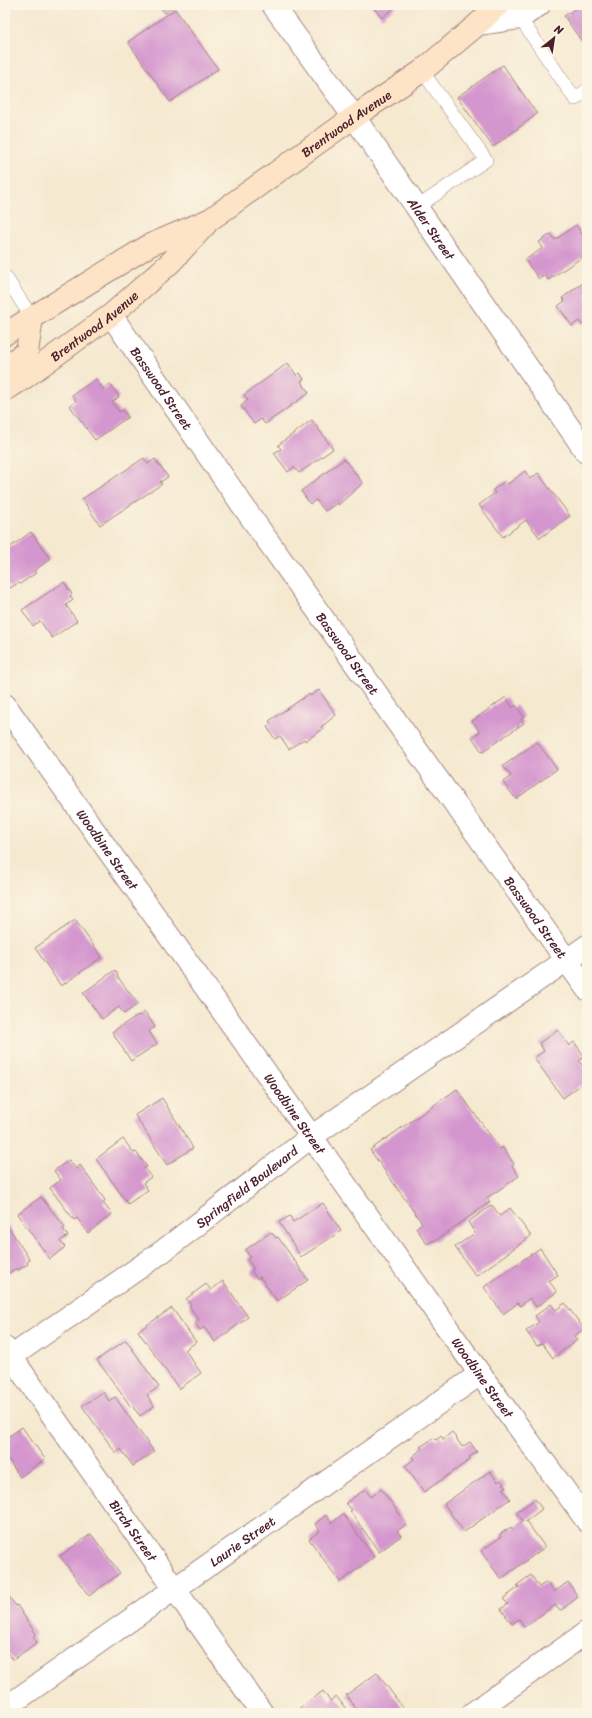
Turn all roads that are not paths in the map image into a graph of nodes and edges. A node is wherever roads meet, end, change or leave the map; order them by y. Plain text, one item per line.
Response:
1 (273, 5) edge
2 (498, 5) edge
3 (539, 5) edge
4 (513, 12) edge
5 (478, 24) junction
6 (422, 71) junction
7 (587, 90) edge
8 (354, 117) junction
9 (416, 208) junction
10 (211, 219) junction
11 (5, 276) edge
12 (111, 315) junction
13 (32, 318) junction
14 (5, 334) edge
15 (5, 366) edge
16 (5, 390) edge
17 (587, 453) edge
18 (5, 705) edge
19 (587, 946) edge
20 (566, 960) junction
21 (587, 989) edge
22 (311, 1137) junction
23 (7, 1355) edge
24 (480, 1374) junction
25 (587, 1521) edge
26 (175, 1590) junction
27 (587, 1632) edge
28 (5, 1708) edge
29 (262, 1713) edge
30 (472, 1713) edge

1 - 8 street, Alder Street
2 - 5 main road, Brentwood Avenue
3 - 4 street
4 - 5 street
4 - 7 lane
5 - 6 main road, Brentwood Avenue
6 - 8 main road, Brentwood Avenue
6 - 9 lane
8 - 9 street, Alder Street
8 - 10 main road, Brentwood Avenue
9 - 17 street, Alder Street
10 - 12 main road, Brentwood Avenue
10 - 13 main road, Brentwood Avenue
11 - 13 lane
12 - 16 main road, Brentwood Avenue
12 - 20 street, Basswood Street
13 - 14 main road, Brentwood Avenue
13 - 15 main road
18 - 22 street, Woodbine Street
19 - 20 street, Springfield Boulevard
20 - 21 street, Basswood Street
20 - 22 street, Springfield Boulevard
22 - 23 street, Springfield Boulevard
22 - 24 street, Woodbine Street
23 - 26 street, Birch Street
24 - 25 street, Woodbine Street
24 - 26 street, Laurie Street
26 - 28 street, Laurie Street
26 - 29 street, Birch Street
27 - 30 street

